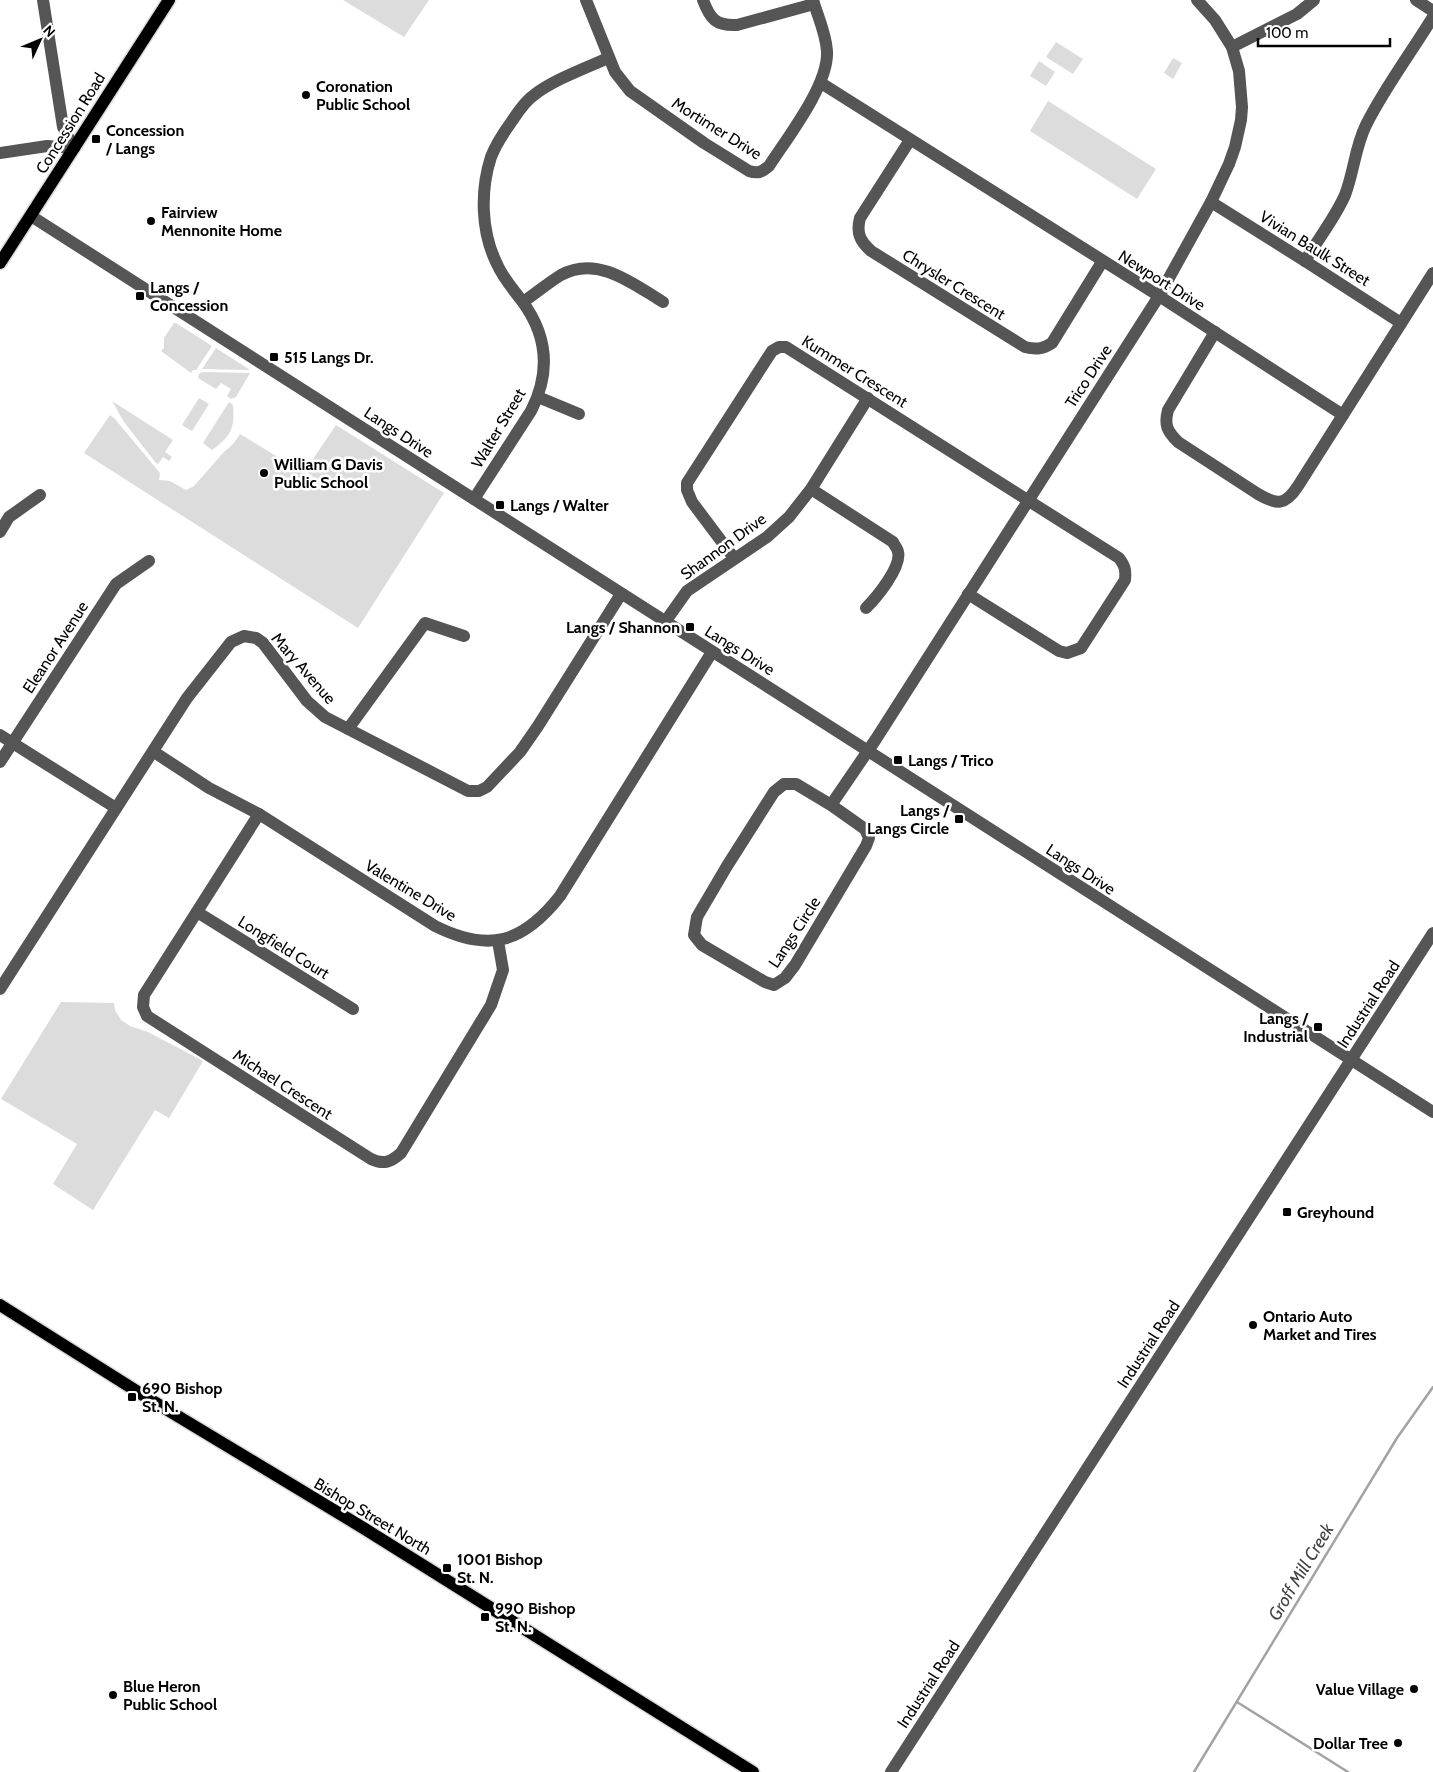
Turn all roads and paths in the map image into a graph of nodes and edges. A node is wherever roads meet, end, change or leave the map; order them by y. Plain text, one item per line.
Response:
1 (43, 0) edge
2 (169, 0) edge
3 (586, 0) edge
4 (703, 0) edge
5 (1197, 0) edge
6 (1314, 0) edge
7 (1416, 0) edge
8 (813, 2) edge
9 (1433, 11) edge
10 (1433, 17) edge
11 (1232, 47) junction
12 (608, 58) junction
13 (821, 83) junction
14 (910, 140) junction
15 (74, 148) junction
16 (0, 153) edge
17 (1211, 202) junction
18 (31, 216) junction
19 (1305, 261) junction
20 (1102, 262) junction
21 (0, 264) edge
22 (1433, 273) edge
23 (1159, 296) junction
24 (523, 302) junction
25 (663, 302) dead end
26 (1401, 323) junction
27 (1215, 332) junction
28 (538, 397) junction
29 (868, 398) junction
30 (579, 414) dead end
31 (1343, 415) junction
32 (811, 489) junction
33 (40, 495) dead end
34 (474, 499) junction
35 (1028, 500) junction
36 (0, 532) edge
37 (734, 558) junction
38 (149, 561) dead end
39 (621, 594) junction
40 (968, 594) junction
41 (866, 608) dead end
42 (665, 622) junction
43 (464, 636) dead end
44 (712, 652) junction
45 (348, 729) junction
46 (0, 735) edge
47 (12, 743) junction
48 (868, 751) junction
49 (154, 752) junction
50 (0, 762) edge
51 (831, 805) junction
52 (116, 808) junction
53 (259, 814) junction
54 (197, 912) junction
55 (1433, 933) edge
56 (498, 941) junction
57 (0, 989) edge
58 (353, 1009) dead end
59 (1351, 1060) junction
60 (1433, 1112) edge
61 (0, 1305) edge
62 (753, 1772) edge
63 (891, 1772) edge

1 - 15 street
2 - 15 main road, Concession Road
3 - 12 street, Mortimer Drive
4 - 8 street
5 - 11 street, Trico Drive
6 - 11 street
7 - 9 street
8 - 13 street, Mortimer Drive
10 - 19 street
11 - 17 street, Trico Drive
12 - 13 street, Mortimer Drive
12 - 24 street, Walter Street
13 - 14 street, Newport Drive
14 - 20 street, Newport Drive
14 - 20 street, Chrysler Crescent
15 - 16 street
15 - 18 main road, Concession Road
17 - 19 street, Vivian Baulk Street
17 - 23 street, Trico Drive
18 - 21 main road, Concession Road
18 - 34 street, Langs Drive
19 - 26 street, Vivian Baulk Street
20 - 23 street, Newport Drive
22 - 26 street
23 - 27 street, Newport Drive
23 - 35 street, Trico Drive
24 - 25 street
24 - 28 street, Walter Street
26 - 31 street
27 - 31 street, Newport Drive
27 - 31 street
28 - 30 street
28 - 34 street, Walter Street
29 - 32 street, Shannon Drive
29 - 35 street, Kummer Crescent
29 - 37 street, Kummer Crescent
32 - 37 street, Shannon Drive
32 - 41 street
33 - 36 street
34 - 39 street, Langs Drive
35 - 40 street, Trico Drive
35 - 40 street, Kummer Crescent
37 - 42 street, Shannon Drive
38 - 47 street, Eleanor Avenue
39 - 42 street, Langs Drive
39 - 45 street, Mary Avenue
40 - 48 street, Trico Drive
42 - 44 street, Langs Drive
43 - 45 street
44 - 48 street, Langs Drive
44 - 56 street, Valentine Drive
45 - 49 street, Mary Avenue
46 - 47 street
47 - 50 street, Eleanor Avenue
47 - 52 street
48 - 51 street
48 - 59 street, Langs Drive
49 - 52 street, Mary Avenue
49 - 53 street, Valentine Drive
51 - 51 street, Langs Circle
52 - 57 street, Mary Avenue
53 - 54 street, Michael Crescent
53 - 56 street, Valentine Drive
54 - 56 street, Michael Crescent
54 - 58 street, Longfield Court
55 - 59 street, Industrial Road
59 - 60 street, Langs Drive
59 - 63 street, Industrial Road
61 - 62 main road, Bishop Street North

